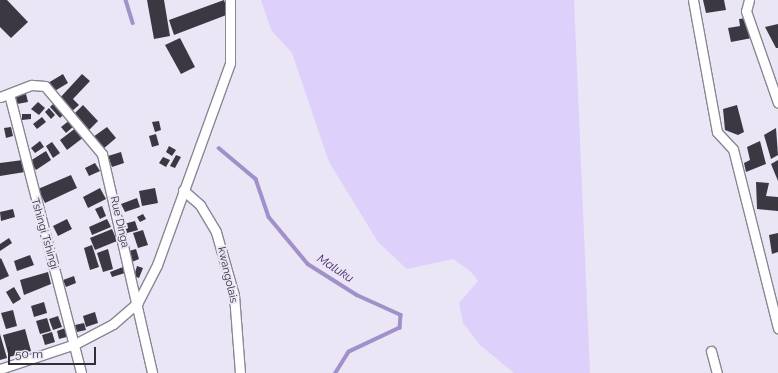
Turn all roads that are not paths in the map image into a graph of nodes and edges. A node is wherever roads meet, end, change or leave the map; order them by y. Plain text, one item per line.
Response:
1 (230, 0) edge
2 (693, 0) edge
3 (749, 0) edge
4 (778, 74) edge
5 (769, 77) junction
6 (10, 94) junction
7 (0, 97) edge
8 (778, 103) edge
9 (183, 190) junction
10 (138, 302) junction
11 (778, 328) edge
12 (75, 344) junction
13 (711, 351) dead end
14 (0, 368) edge
15 (81, 373) edge
16 (152, 373) edge
17 (240, 373) edge
18 (717, 373) edge

1 - 9 street
2 - 11 street
3 - 5 street
4 - 5 street
5 - 8 street
6 - 7 street
6 - 10 street, Rue Dinga
6 - 12 street, Tshingi Tshingi
9 - 10 street
9 - 17 street, kwangolais
10 - 12 street
10 - 16 street, Rue Dinga
12 - 14 street
12 - 15 street, Tshingi Tshingi
13 - 18 street

